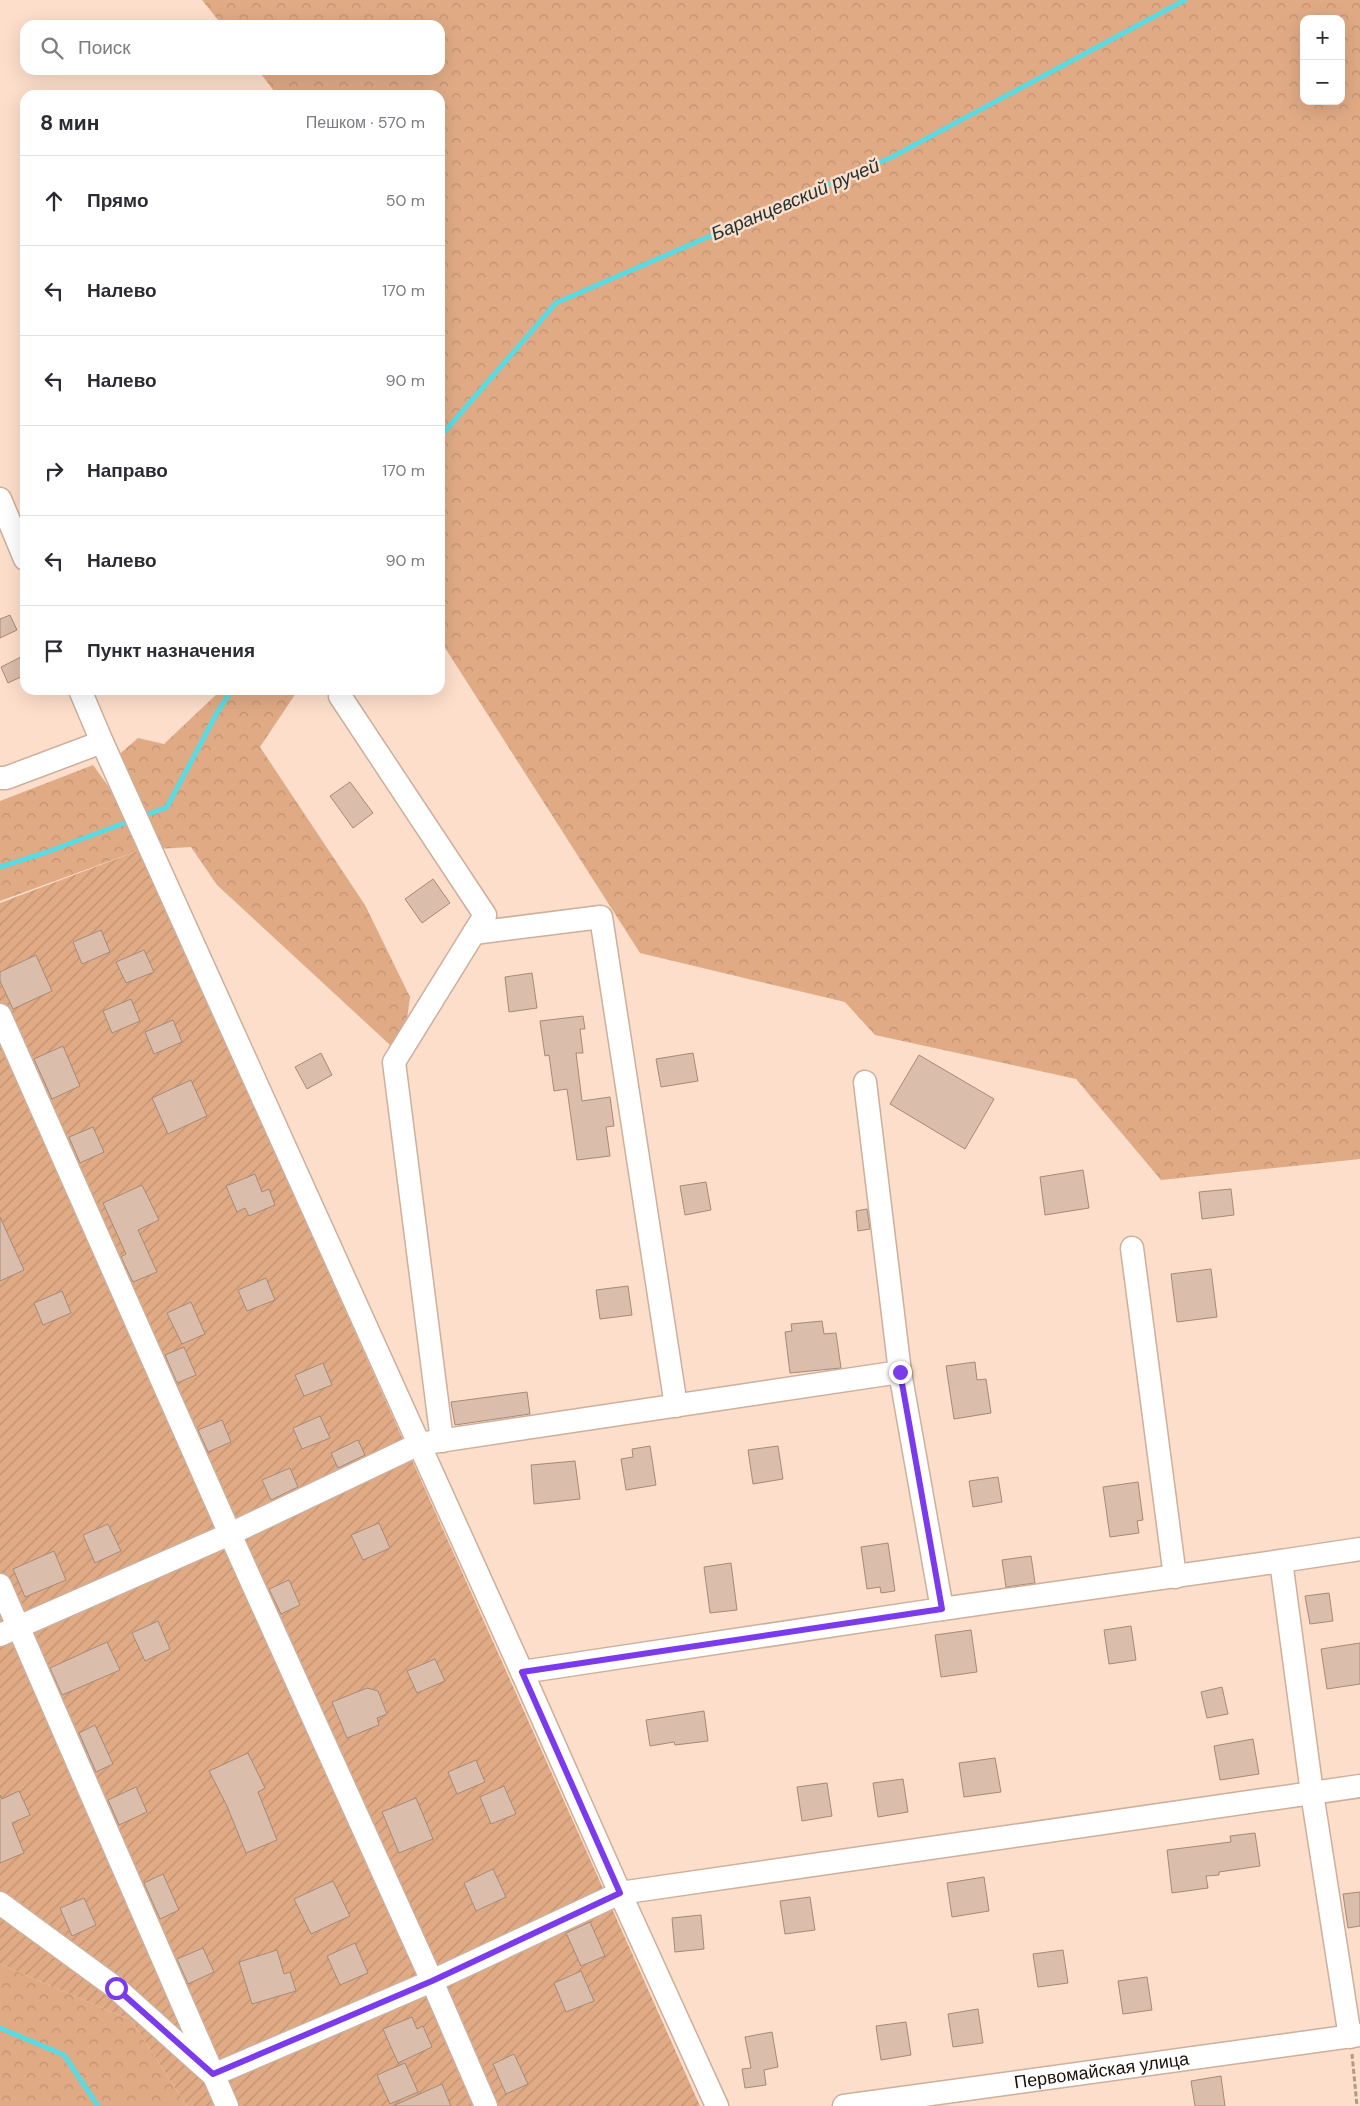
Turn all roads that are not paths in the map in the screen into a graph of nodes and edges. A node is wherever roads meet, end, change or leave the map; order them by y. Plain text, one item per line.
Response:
1 (0, 500) edge
2 (20, 546) edge
3 (82, 695) edge
4 (340, 696) dead end
5 (102, 742) junction
6 (0, 778) edge
7 (474, 932) junction
8 (0, 1015) edge
9 (865, 1082) dead end
10 (1132, 1248) dead end
11 (900, 1372) junction
12 (676, 1406) junction
13 (442, 1441) junction
14 (419, 1444) junction
15 (230, 1534) junction
16 (1360, 1549) edge
17 (1281, 1561) junction
18 (1175, 1577) junction
19 (0, 1585) edge
20 (942, 1609) junction
21 (9, 1631) edge
22 (522, 1672) junction
23 (1360, 1786) edge
24 (1312, 1793) junction
25 (620, 1893) junction
26 (0, 1903) edge
27 (432, 1981) junction
28 (1355, 2036) edge
29 (213, 2074) junction
30 (227, 2106) edge
31 (486, 2106) edge
32 (717, 2106) edge
33 (844, 2106) edge

1 - 2 lane
3 - 5 lane
4 - 7 lane
5 - 6 lane
5 - 14 lane
7 - 12 lane
7 - 13 lane
8 - 15 lane
9 - 11 lane
10 - 18 lane
11 - 12 lane
11 - 20 lane
12 - 13 lane
13 - 14 lane
14 - 15 lane
14 - 22 lane
15 - 21 lane
15 - 27 lane
16 - 17 lane
17 - 18 lane
17 - 24 lane
18 - 20 lane
19 - 21 lane
20 - 22 lane
21 - 29 lane
22 - 25 lane
23 - 24 lane
24 - 25 lane
24 - 28 lane
25 - 27 lane
25 - 32 lane
26 - 29 lane
27 - 29 lane
27 - 31 lane
28 - 33 lane, Первомайская улица
29 - 30 lane

